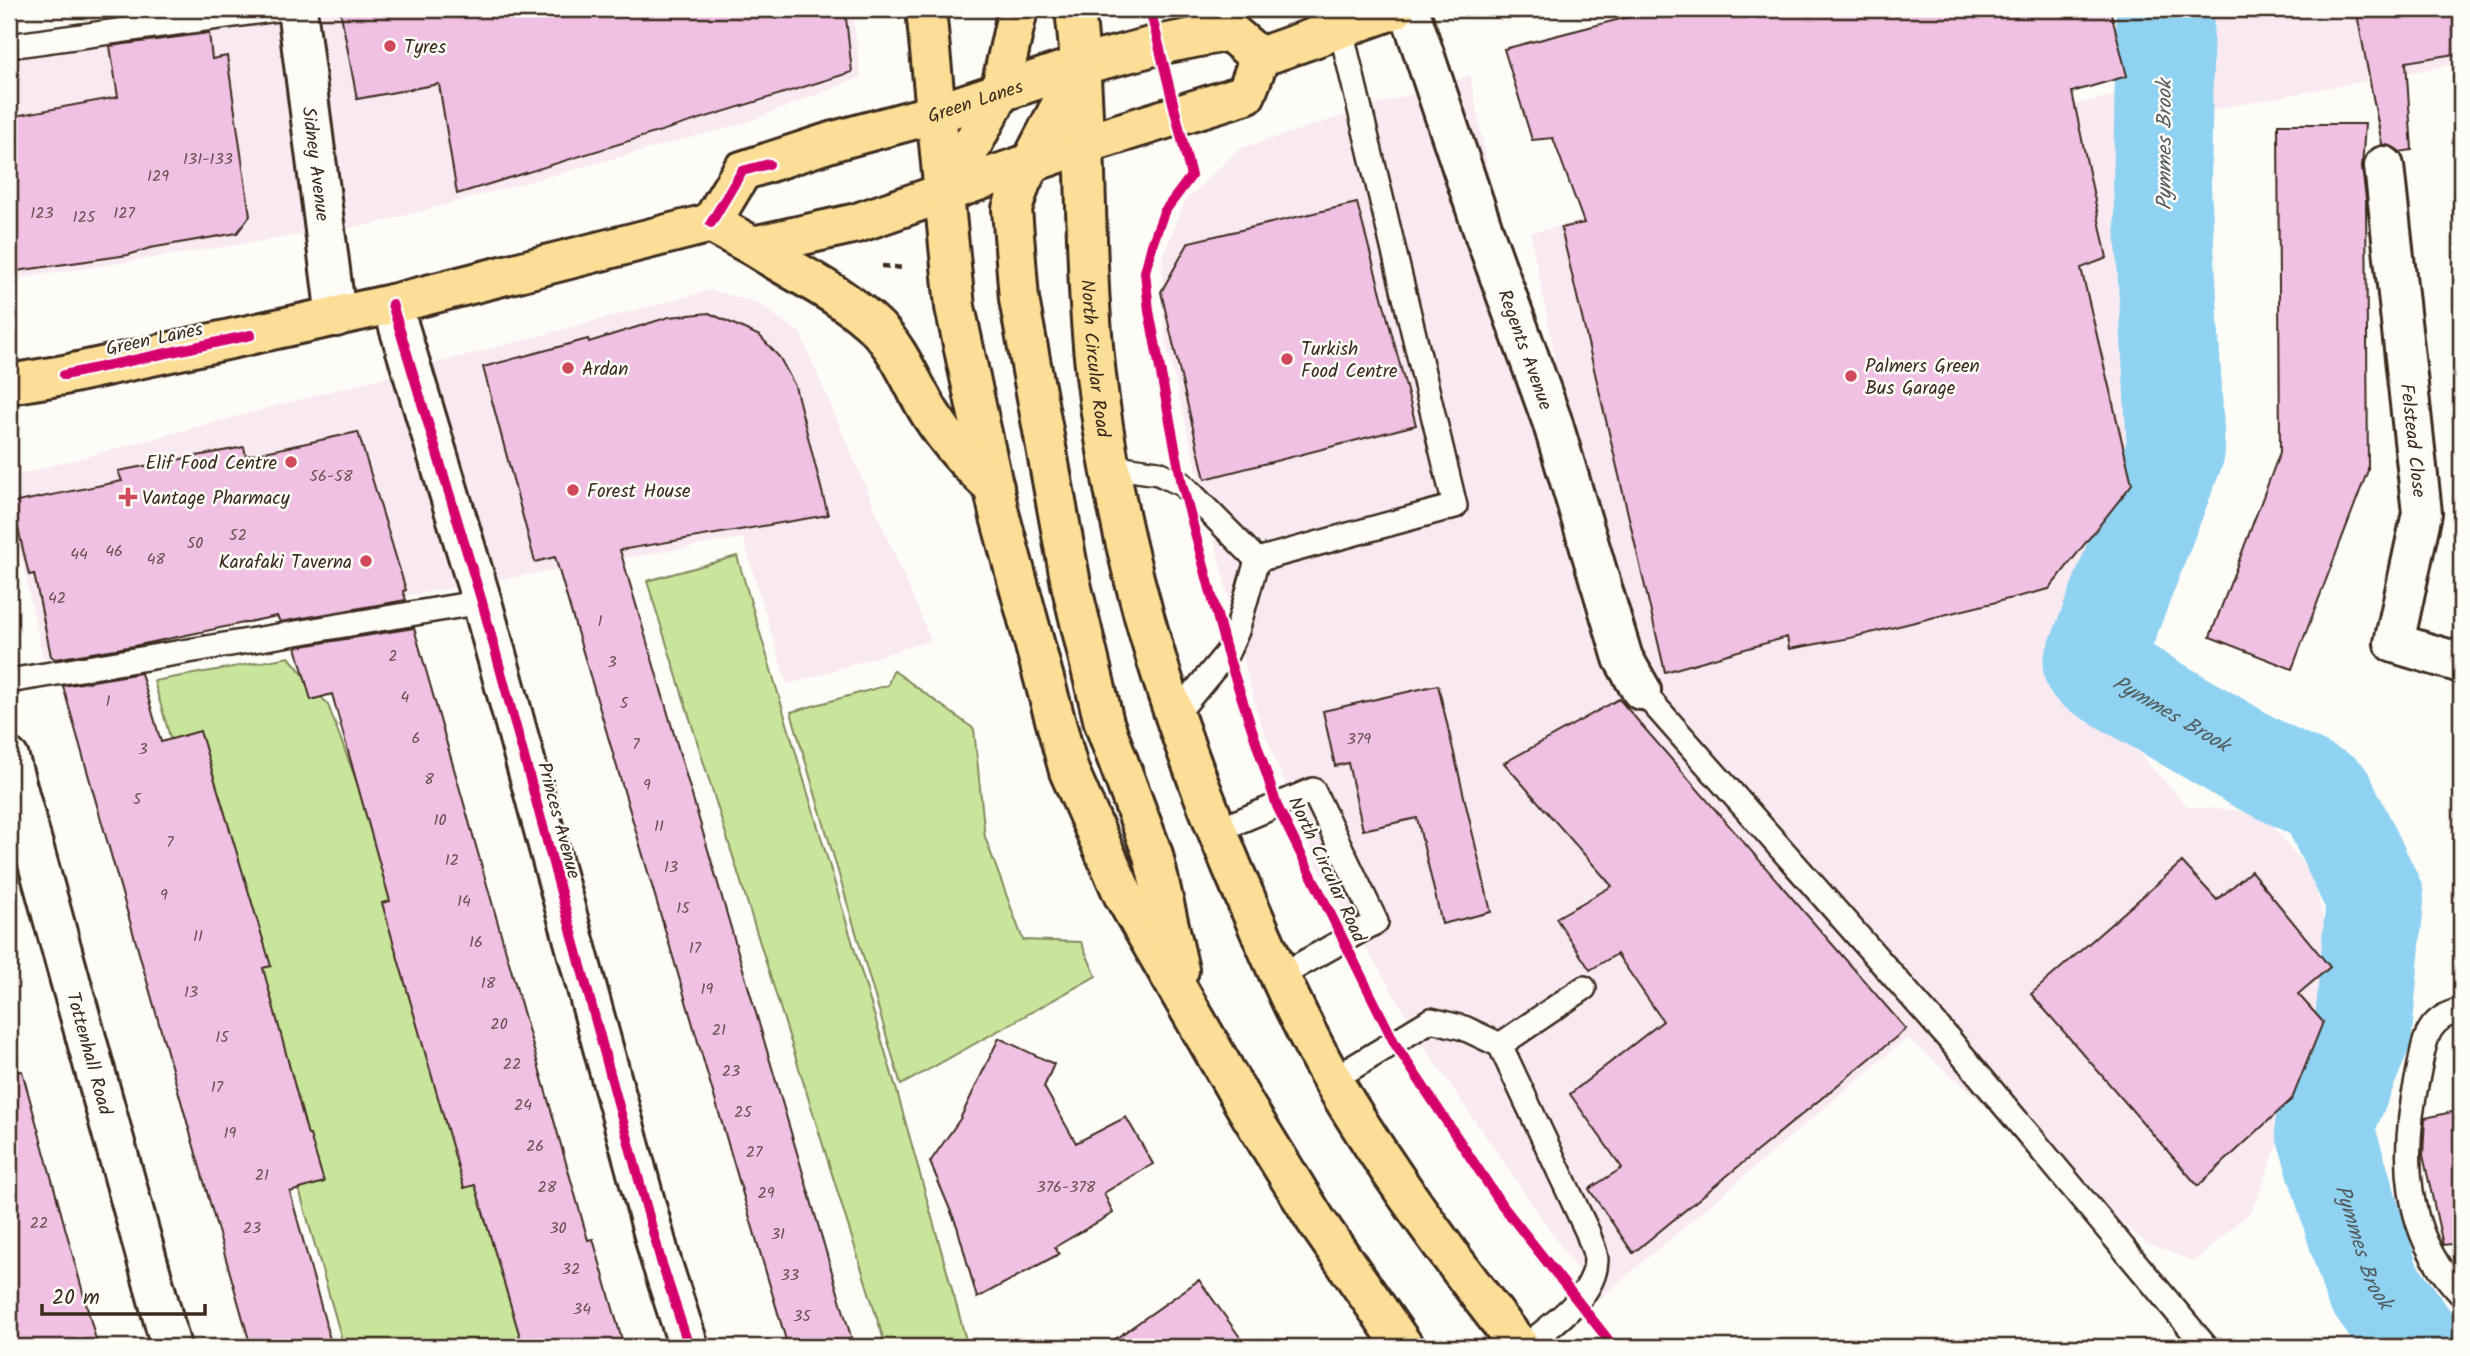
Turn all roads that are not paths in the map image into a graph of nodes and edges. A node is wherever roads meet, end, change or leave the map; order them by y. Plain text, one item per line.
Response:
1 (278, 9) edge
2 (297, 9) edge
3 (926, 9) edge
4 (1018, 9) edge
5 (1075, 9) edge
6 (1395, 9) edge
7 (1409, 9) edge
8 (1218, 20) edge
9 (1340, 26) junction
10 (9, 46) edge
11 (1260, 57) junction
12 (1082, 65) junction
13 (1000, 92) junction
14 (938, 113) junction
15 (1085, 144) junction
16 (1033, 161) junction
17 (2384, 166) dead end
18 (946, 194) junction
19 (711, 223) junction
20 (754, 246) junction
21 (392, 304) junction
22 (336, 317) junction
23 (9, 384) edge
24 (1109, 466) junction
25 (993, 487) junction
26 (1257, 560) junction
27 (482, 602) junction
28 (2461, 663) edge
29 (9, 681) edge
30 (1641, 690) joint
31 (1173, 718) junction
32 (9, 758) edge
33 (1216, 831) junction
34 (1280, 976) junction
35 (1584, 988) dead end
36 (1184, 996) junction
37 (2461, 1010) edge
38 (1500, 1045) junction
39 (1332, 1080) junction
40 (2461, 1294) edge
41 (171, 1347) edge
42 (689, 1347) edge
43 (1404, 1347) edge
44 (1522, 1347) edge
45 (2206, 1347) edge

1 - 10 lane
2 - 22 street, Sidney Avenue
3 - 14 main road
4 - 13 main road
5 - 12 main road, North Circular Road
6 - 9 main road
7 - 30 street, Regents Avenue
8 - 11 main road, Green Lanes
8 - 12 main road, Green Lanes
9 - 11 main road
9 - 26 lane
11 - 15 main road
12 - 13 main road, Green Lanes
12 - 15 main road, North Circular Road
12 - 16 main road
13 - 14 main road, Green Lanes
13 - 18 main road
14 - 18 main road
14 - 19 main road, Green Lanes
15 - 16 main road
15 - 24 main road, North Circular Road
16 - 18 main road
16 - 36 main road
17 - 28 street, Felstead Close
18 - 20 main road
18 - 25 main road
19 - 20 main road
19 - 21 main road, Green Lanes
20 - 25 main road
21 - 22 main road, Green Lanes
21 - 27 street, Princes Avenue
22 - 23 main road, Green Lanes
24 - 26 lane
24 - 31 main road, North Circular Road
25 - 36 main road
26 - 31 lane
27 - 29 lane
27 - 42 street, Princes Avenue
30 - 45 lane
31 - 33 main road, North Circular Road
32 - 41 street, Tottenhall Road
33 - 34 main road, North Circular Road
33 - 34 lane
34 - 39 main road, North Circular Road
35 - 38 lane
36 - 43 main road
37 - 40 lane
38 - 39 lane
38 - 44 lane
39 - 44 main road, North Circular Road

